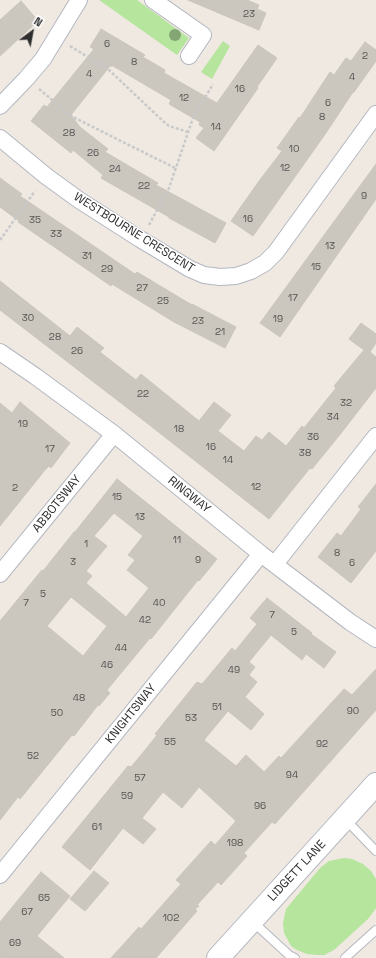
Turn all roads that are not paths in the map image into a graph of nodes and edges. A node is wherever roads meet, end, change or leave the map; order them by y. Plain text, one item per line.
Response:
1 (79, 0) edge
2 (153, 0) edge
3 (189, 56) dead end
4 (0, 106) edge
5 (376, 114) edge
6 (0, 138) edge
7 (0, 352) edge
8 (114, 434) junction
9 (376, 436) edge
10 (261, 554) junction
11 (275, 564) junction
12 (0, 574) edge
13 (376, 639) edge
14 (376, 784) edge
15 (346, 819) junction
16 (376, 851) edge
17 (0, 875) edge
18 (251, 921) junction
19 (376, 930) edge
20 (218, 958) edge
21 (295, 958) edge
22 (345, 958) edge

1 - 4 street
2 - 3 street
5 - 6 street, WESTBOURNE CRESCENT
7 - 8 street, RINGWAY
8 - 10 street, RINGWAY
8 - 12 street, ABBOTSWAY
9 - 11 street
10 - 11 street, RINGWAY
10 - 17 street, KNIGHTSWAY
11 - 13 street, RINGWAY
14 - 15 main road, LIDGETT LANE
15 - 16 lane
15 - 18 main road, LIDGETT LANE
18 - 20 main road, LIDGETT LANE
18 - 21 lane
19 - 22 lane

